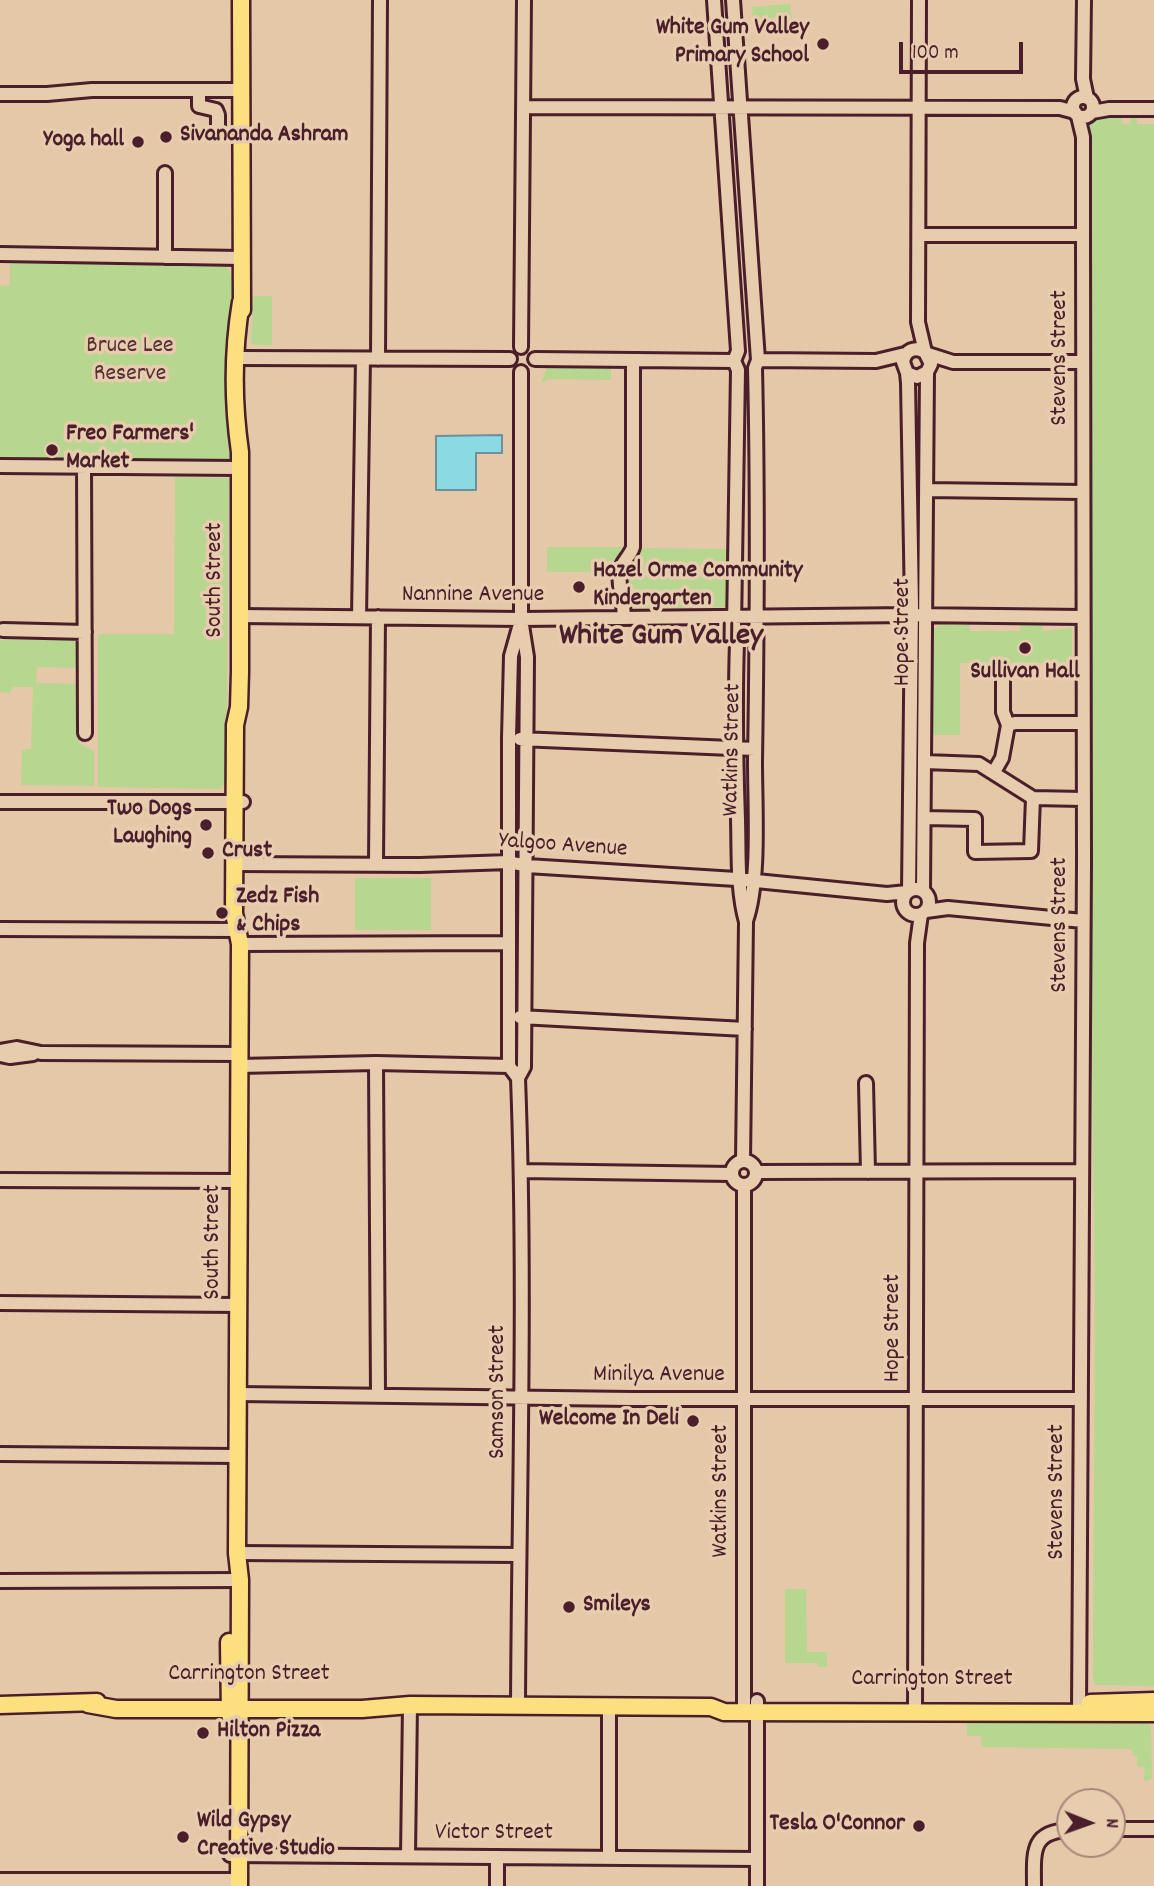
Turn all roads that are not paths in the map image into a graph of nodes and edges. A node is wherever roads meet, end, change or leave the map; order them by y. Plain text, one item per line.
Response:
1 (241, 0) edge
2 (380, 0) edge
3 (524, 0) edge
4 (715, 0) edge
5 (733, 0) edge
6 (919, 0) edge
7 (1084, 0) edge
8 (199, 90) junction
9 (241, 90) junction
10 (0, 94) edge
11 (524, 107) junction
12 (722, 107) junction
13 (740, 107) junction
14 (918, 107) junction
15 (1083, 107) junction
16 (1154, 109) edge
17 (218, 128) dead end
18 (166, 173) dead end
19 (919, 235) junction
20 (1083, 235) junction
21 (0, 254) edge
22 (165, 257) junction
23 (241, 258) junction
24 (918, 322) junction
25 (521, 347) junction
26 (908, 352) junction
27 (927, 353) junction
28 (240, 358) junction
29 (363, 359) junction
30 (378, 359) junction
31 (510, 359) junction
32 (535, 359) junction
33 (634, 360) junction
34 (736, 360) junction
35 (756, 361) junction
36 (876, 361) junction
37 (953, 362) junction
38 (1083, 362) junction
39 (928, 370) junction
40 (906, 371) junction
41 (521, 372) junction
42 (240, 460) junction
43 (0, 466) edge
44 (84, 466) junction
45 (926, 490) junction
46 (1082, 492) junction
47 (912, 615) junction
48 (926, 615) junction
49 (240, 616) junction
50 (757, 616) junction
51 (359, 617) junction
52 (378, 617) junction
53 (623, 617) junction
54 (734, 617) junction
55 (1083, 617) junction
56 (521, 619) junction
57 (4, 630) dead end
58 (85, 632) junction
59 (1003, 674) dead end
60 (1083, 723) junction
61 (1008, 725) junction
62 (85, 733) dead end
63 (509, 738) junction
64 (526, 740) junction
65 (736, 749) junction
66 (755, 749) junction
67 (925, 762) junction
68 (994, 772) junction
69 (1033, 798) junction
70 (1083, 799) junction
71 (0, 802) edge
72 (239, 802) junction
73 (925, 818) junction
74 (509, 862) junction
75 (239, 864) junction
76 (376, 864) junction
77 (527, 866) junction
78 (746, 881) junction
79 (916, 902) junction
80 (1083, 921) junction
81 (0, 929) edge
82 (239, 937) junction
83 (509, 943) junction
84 (509, 1016) junction
85 (525, 1017) junction
86 (745, 1029) junction
87 (0, 1053) edge
88 (239, 1060) junction
89 (376, 1063) junction
90 (509, 1066) junction
91 (518, 1078) junction
92 (866, 1083) dead end
93 (743, 1161) junction
94 (521, 1171) junction
95 (1082, 1171) junction
96 (757, 1172) junction
97 (868, 1172) junction
98 (916, 1172) junction
99 (732, 1174) junction
100 (0, 1180) edge
101 (238, 1181) junction
102 (744, 1186) junction
103 (0, 1303) edge
104 (238, 1305) junction
105 (238, 1394) junction
106 (378, 1395) junction
107 (522, 1396) junction
108 (916, 1398) junction
109 (745, 1399) junction
110 (1081, 1399) junction
111 (0, 1454) edge
112 (237, 1456) junction
113 (237, 1553) junction
114 (519, 1555) junction
115 (0, 1581) edge
116 (236, 1581) junction
117 (1154, 1701) edge
118 (0, 1705) edge
119 (235, 1705) junction
120 (410, 1706) junction
121 (518, 1706) junction
122 (751, 1706) junction
123 (609, 1707) junction
124 (915, 1708) junction
125 (1079, 1708) junction
126 (1154, 1713) edge
127 (1126, 1829) edge
128 (1154, 1829) edge
129 (1056, 1832) edge
130 (235, 1855) junction
131 (408, 1856) junction
132 (497, 1857) junction
133 (609, 1857) junction
134 (757, 1859) junction
135 (0, 1880) edge
136 (234, 1883) edge
137 (497, 1886) edge
138 (757, 1886) edge
139 (1034, 1886) edge

1 - 9 main road, South Street
2 - 30 street
3 - 11 street
4 - 12 street, Watkins Street
5 - 13 street, Watkins Street
6 - 14 street
7 - 15 street, Stevens Street
8 - 9 street
8 - 10 street
8 - 17 street
9 - 23 main road, South Street
11 - 12 street
11 - 25 street
12 - 13 street
12 - 34 street, Watkins Street
13 - 14 street
13 - 35 street, Watkins Street
14 - 15 street
14 - 19 street
15 - 16 street
15 - 20 street, Stevens Street
18 - 22 street
19 - 20 street
19 - 24 street
20 - 38 street, Stevens Street
21 - 22 street
22 - 23 street
23 - 28 main road, South Street
24 - 26 street
24 - 27 street
25 - 31 street
25 - 32 street
26 - 27 street
26 - 36 street
26 - 40 street
27 - 37 street
27 - 39 street
28 - 29 street
28 - 42 main road, South Street
29 - 30 street
29 - 51 street
30 - 31 street
31 - 41 street
32 - 33 street
32 - 41 street
33 - 34 street
33 - 53 street
34 - 35 street
34 - 35 street
34 - 54 street, Watkins Street
35 - 36 street
35 - 50 street, Watkins Street
36 - 40 street
37 - 38 street
37 - 39 street
38 - 46 street, Stevens Street
39 - 40 street
39 - 45 street, Hope Street
40 - 47 street, Hope Street
41 - 56 street, Samson Street
42 - 44 street
42 - 49 main road, South Street
43 - 44 street
44 - 58 street
45 - 46 street
45 - 48 street, Hope Street
46 - 55 street, Stevens Street
47 - 48 street, Nannine Avenue
47 - 50 street, Nannine Avenue
47 - 79 street, Hope Street
48 - 55 street, Nannine Avenue
48 - 67 street, Hope Street
49 - 51 street, Nannine Avenue
49 - 72 main road, South Street
50 - 54 street, Nannine Avenue
50 - 66 street, Watkins Street
51 - 52 street, Nannine Avenue
52 - 56 street, Nannine Avenue
52 - 76 street
53 - 54 street, Nannine Avenue
53 - 56 street, Nannine Avenue
54 - 65 street, Watkins Street
55 - 60 street, Stevens Street
56 - 63 street, Samson Street
56 - 64 street, Samson Street
57 - 58 street
58 - 62 street
59 - 61 street
60 - 61 street
60 - 70 street, Stevens Street
61 - 68 street
63 - 64 street
63 - 74 street, Samson Street
64 - 65 street
64 - 77 street, Samson Street
65 - 66 street
65 - 78 street, Watkins Street
66 - 78 street, Watkins Street
67 - 68 street
67 - 73 street, Hope Street
68 - 69 street
69 - 70 street
69 - 73 street
70 - 80 street, Stevens Street
71 - 72 street
72 - 75 main road, South Street
73 - 79 street, Hope Street
74 - 76 street, Yalgoo Avenue
74 - 77 street, Yalgoo Avenue
74 - 83 street, Samson Street
75 - 76 street, Yalgoo Avenue
75 - 82 main road, South Street
77 - 78 street, Yalgoo Avenue
77 - 85 street, Samson Street
78 - 79 street, Yalgoo Avenue
78 - 86 street, Watkins Street
79 - 80 street, Yalgoo Avenue
79 - 98 street, Hope Street
80 - 95 street, Stevens Street
81 - 82 street
82 - 83 street
82 - 88 main road, South Street
83 - 84 street, Samson Street
84 - 85 street
84 - 90 street, Samson Street
85 - 86 street
85 - 91 street, Samson Street
86 - 93 street, Watkins Street
87 - 88 street
88 - 89 street
88 - 101 main road, South Street
89 - 90 street
89 - 106 street
90 - 91 street
91 - 94 street, Samson Street
92 - 97 street
93 - 96 street
93 - 99 street
94 - 99 street
94 - 107 street, Samson Street
95 - 98 street
95 - 110 street, Stevens Street
96 - 97 street
96 - 102 street
97 - 98 street
98 - 108 street, Hope Street
99 - 102 street
100 - 101 street
101 - 104 main road, South Street
102 - 109 street, Watkins Street
103 - 104 street
104 - 105 main road, South Street
105 - 106 street, Minilya Avenue
105 - 112 main road, South Street
106 - 107 street, Minilya Avenue
107 - 109 street, Minilya Avenue
107 - 114 street, Samson Street
108 - 109 street, Minilya Avenue
108 - 110 street, Minilya Avenue
108 - 124 street, Hope Street
109 - 122 street, Watkins Street
110 - 125 street, Stevens Street
111 - 112 street
112 - 113 main road, South Street
113 - 114 street
113 - 116 main road, South Street
114 - 121 street, Samson Street
115 - 116 street
116 - 119 main road, South Street
117 - 125 main road, Carrington Street
118 - 119 main road, Carrington Street
119 - 120 main road, Carrington Street
119 - 130 main road, South Street
120 - 121 main road, Carrington Street
120 - 131 street
121 - 123 main road, Carrington Street
122 - 123 main road, Carrington Street
122 - 124 main road, Carrington Street
122 - 134 street, Watkins Street
123 - 133 street
124 - 125 main road, Carrington Street
125 - 126 main road, Carrington Street
127 - 128 street
129 - 139 street
130 - 131 street, Victor Street
130 - 136 main road, South Street
131 - 132 street, Victor Street
132 - 133 street, Victor Street
132 - 137 street
133 - 134 street, Victor Street
134 - 138 street, Watkins Street
135 - 136 street

